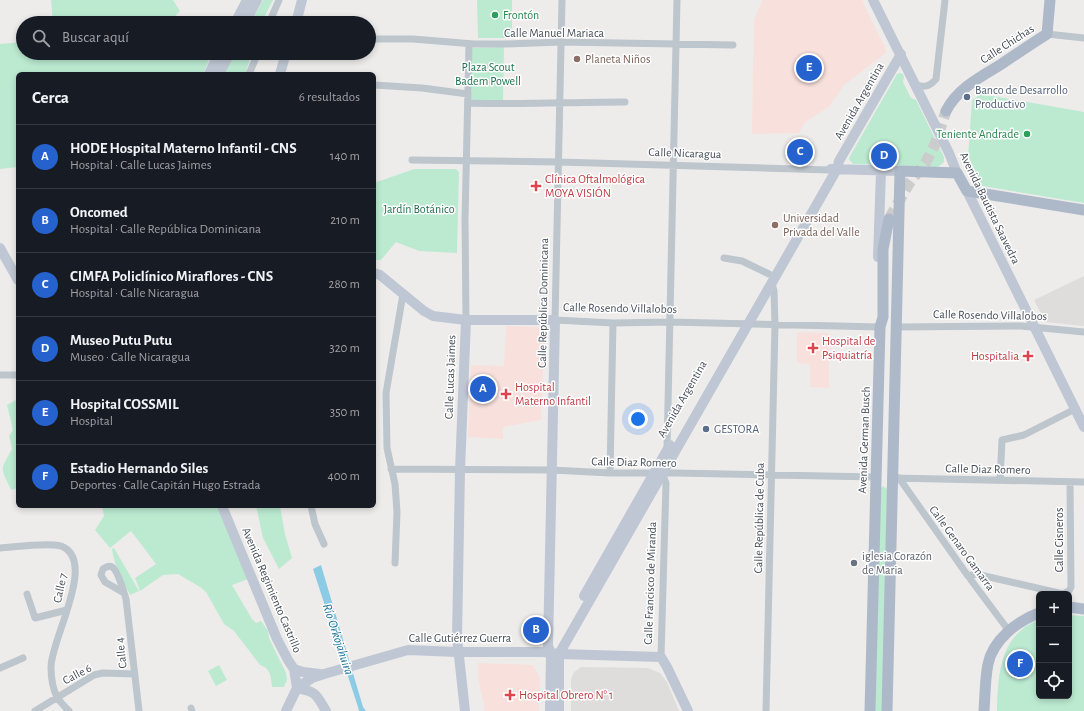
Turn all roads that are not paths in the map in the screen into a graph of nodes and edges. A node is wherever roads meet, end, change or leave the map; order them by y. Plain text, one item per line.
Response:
1 (247, 0) edge
2 (257, 0) edge
3 (279, 0) edge
4 (302, 0) edge
5 (562, 0) edge
6 (677, 0) edge
7 (873, 0) edge
8 (945, 0) edge
9 (1050, 0) edge
10 (239, 16) edge
11 (249, 16) edge
12 (272, 16) edge
13 (298, 16) edge
14 (1047, 34) junction
15 (1084, 38) edge
16 (376, 39) dead end
17 (561, 42) junction
18 (469, 44) junction
19 (676, 44) junction
20 (733, 45) dead end
21 (900, 54) junction
22 (216, 60) edge
23 (226, 60) edge
24 (255, 60) edge
25 (284, 60) edge
26 (210, 72) edge
27 (220, 72) edge
28 (250, 72) edge
29 (281, 72) edge
30 (376, 85) edge
31 (916, 85) junction
32 (468, 94) junction
33 (560, 102) junction
34 (625, 102) dead end
35 (468, 103) junction
36 (946, 111) tunnel mouth
37 (412, 160) dead end
38 (467, 161) junction
39 (559, 162) junction
40 (673, 166) junction
41 (835, 167) junction
42 (881, 171) junction
43 (900, 171) junction
44 (957, 173) junction
45 (967, 191) junction
46 (1084, 210) edge
47 (889, 219) tunnel mouth
48 (0, 248) edge
49 (724, 258) dead end
50 (376, 274) edge
51 (16, 276) edge
52 (771, 279) junction
53 (403, 294) junction
54 (466, 320) junction
55 (555, 320) junction
56 (670, 322) junction
57 (614, 323) junction
58 (744, 324) junction
59 (775, 325) junction
60 (880, 327) junction
61 (896, 327) junction
62 (1035, 327) junction
63 (1084, 332) edge
64 (0, 374) edge
65 (16, 376) edge
66 (1075, 410) junction
67 (1084, 427) edge
68 (670, 453) junction
69 (391, 469) junction
70 (460, 470) junction
71 (552, 470) junction
72 (610, 473) junction
73 (658, 473) junction
74 (771, 475) junction
75 (876, 477) junction
76 (895, 478) junction
77 (1000, 480) junction
78 (1070, 482) junction
79 (1084, 482) edge
80 (223, 508) edge
81 (311, 508) edge
82 (324, 544) dead end
83 (0, 548) edge
84 (395, 563) dead end
85 (968, 576) junction
86 (1050, 591) edge
87 (1069, 591) edge
88 (124, 593) dead end
89 (27, 594) dead end
90 (1072, 607) edge
91 (1084, 609) edge
92 (67, 610) junction
93 (1036, 614) edge
94 (1009, 631) junction
95 (457, 652) junction
96 (555, 654) junction
97 (23, 658) dead end
98 (661, 658) junction
99 (0, 668) edge
100 (294, 669) junction
101 (134, 674) junction
102 (325, 674) junction
103 (554, 685) junction
104 (297, 688) junction
105 (57, 697) junction
106 (319, 698) junction
107 (35, 711) edge
108 (69, 711) edge
109 (139, 711) edge
110 (286, 711) edge
111 (326, 711) edge
112 (465, 711) edge
113 (550, 711) edge
114 (559, 711) edge
115 (688, 711) edge
116 (766, 711) edge
117 (870, 711) edge
118 (887, 711) edge
119 (984, 711) edge

1 - 10 main road
2 - 11 main road
3 - 12 street
4 - 13 main road
5 - 17 street, Calle República Dominicana
6 - 19 street
7 - 21 main road, Avenida Bautista Saavedra
8 - 31 street
9 - 14 main road, Calle Chichas
14 - 15 street
14 - 36 main road, Calle Chichas
16 - 18 street, Calle Manuel Mariaca
17 - 18 street, Calle Manuel Mariaca
17 - 19 street, Calle Manuel Mariaca
17 - 33 street, Calle República Dominicana
18 - 32 street, Calle Lucas Jaimes
19 - 20 street, Calle Manuel Mariaca
19 - 40 street
21 - 31 main road, Avenida Bautista Saavedra
21 - 41 main road, Avenida Argentina
22 - 26 main road
23 - 27 main road
24 - 28 street
25 - 29 main road
30 - 32 street
31 - 44 main road, Avenida Bautista Saavedra
32 - 35 street, Calle Lucas Jaimes
33 - 34 street
33 - 35 street
33 - 39 street, Calle República Dominicana
35 - 38 street, Calle Lucas Jaimes
37 - 38 street, Calle Nicaragua
38 - 39 street, Calle Nicaragua
38 - 54 street, Calle Lucas Jaimes
39 - 40 street, Calle Nicaragua
39 - 55 street, Calle República Dominicana
40 - 41 street, Calle Nicaragua
40 - 56 street
41 - 42 main road, Calle Nicaragua
41 - 52 main road, Avenida Argentina
42 - 43 main road, Calle Nicaragua
42 - 60 main road, Avenida German Busch
43 - 44 main road, Calle Nicaragua
43 - 61 main road
44 - 45 main road, Avenida Bautista Saavedra
45 - 46 main road
45 - 62 main road, Avenida Bautista Saavedra
47 - 60 main road
48 - 51 main road
49 - 52 street
50 - 53 main road, Calle Rosendo Villalobos
52 - 58 main road, Avenida Argentina
52 - 59 street, Calle República de Cuba
53 - 54 main road, Calle Rosendo Villalobos
53 - 69 street
54 - 55 main road, Calle Rosendo Villalobos
54 - 70 main road, Calle Lucas Jaimes
55 - 57 street, Calle Rosendo Villalobos
55 - 71 main road, Calle República Dominicana
56 - 57 street, Calle Rosendo Villalobos
56 - 58 street, Calle Rosendo Villalobos
56 - 68 street
57 - 72 street
58 - 59 street, Calle Rosendo Villalobos
58 - 68 main road, Avenida Argentina
59 - 60 street, Calle Rosendo Villalobos
59 - 74 street, Calle República de Cuba
60 - 61 main road
60 - 75 main road, Avenida German Busch
61 - 62 street, Calle Rosendo Villalobos
61 - 76 main road
62 - 63 street, Calle Rosendo Villalobos
62 - 66 main road, Avenida Bautista Saavedra
64 - 65 street
66 - 67 main road, Avenida Bautista Saavedra
66 - 77 street
68 - 73 main road, Avenida Argentina
69 - 70 street, Calle Diaz Romero
69 - 84 street
70 - 71 street, Calle Diaz Romero
70 - 95 main road, Calle Lucas Jaimes
71 - 72 street, Calle Diaz Romero
71 - 96 main road, Calle República Dominicana
72 - 73 street, Calle Diaz Romero
73 - 74 street, Calle Diaz Romero
73 - 96 main road, Avenida Argentina
73 - 98 street, Calle Francisco de Miranda
74 - 75 street, Calle Diaz Romero
74 - 116 street, Calle República de Cuba
75 - 76 main road
75 - 117 main road, Avenida German Busch
76 - 77 street, Calle Diaz Romero
76 - 85 street, Calle Genaro Gamarra
76 - 118 main road
77 - 78 street, Calle Diaz Romero
78 - 79 street, Calle Diaz Romero
78 - 87 street, Calle Cisneros
80 - 100 main road, Avenida Regimiento Castrillo
81 - 82 street
83 - 92 street, Calle 7
85 - 86 street, Calle Cisneros
85 - 94 street, Calle Genaro Gamarra
88 - 101 street, Calle 4
89 - 92 street
90 - 91 main road
92 - 105 street, Calle 7
93 - 94 main road
94 - 119 main road
95 - 96 main road, Calle Gutiérrez Guerra
95 - 102 main road, Calle Gutiérrez Guerra
95 - 112 main road, Calle Lucas Jaimes
96 - 98 main road, Calle Gutiérrez Guerra
96 - 103 main road, Calle República Dominicana
97 - 99 street
98 - 115 main road, Calle Francisco de Miranda
100 - 102 main road
100 - 104 main road, Avenida Regimiento Castrillo
101 - 105 street, Calle 6
101 - 109 street, Calle 4
102 - 104 main road
102 - 106 main road
103 - 113 main road
103 - 114 main road
104 - 106 main road
104 - 110 main road
105 - 107 street, Calle 6
105 - 108 street
106 - 111 main road

